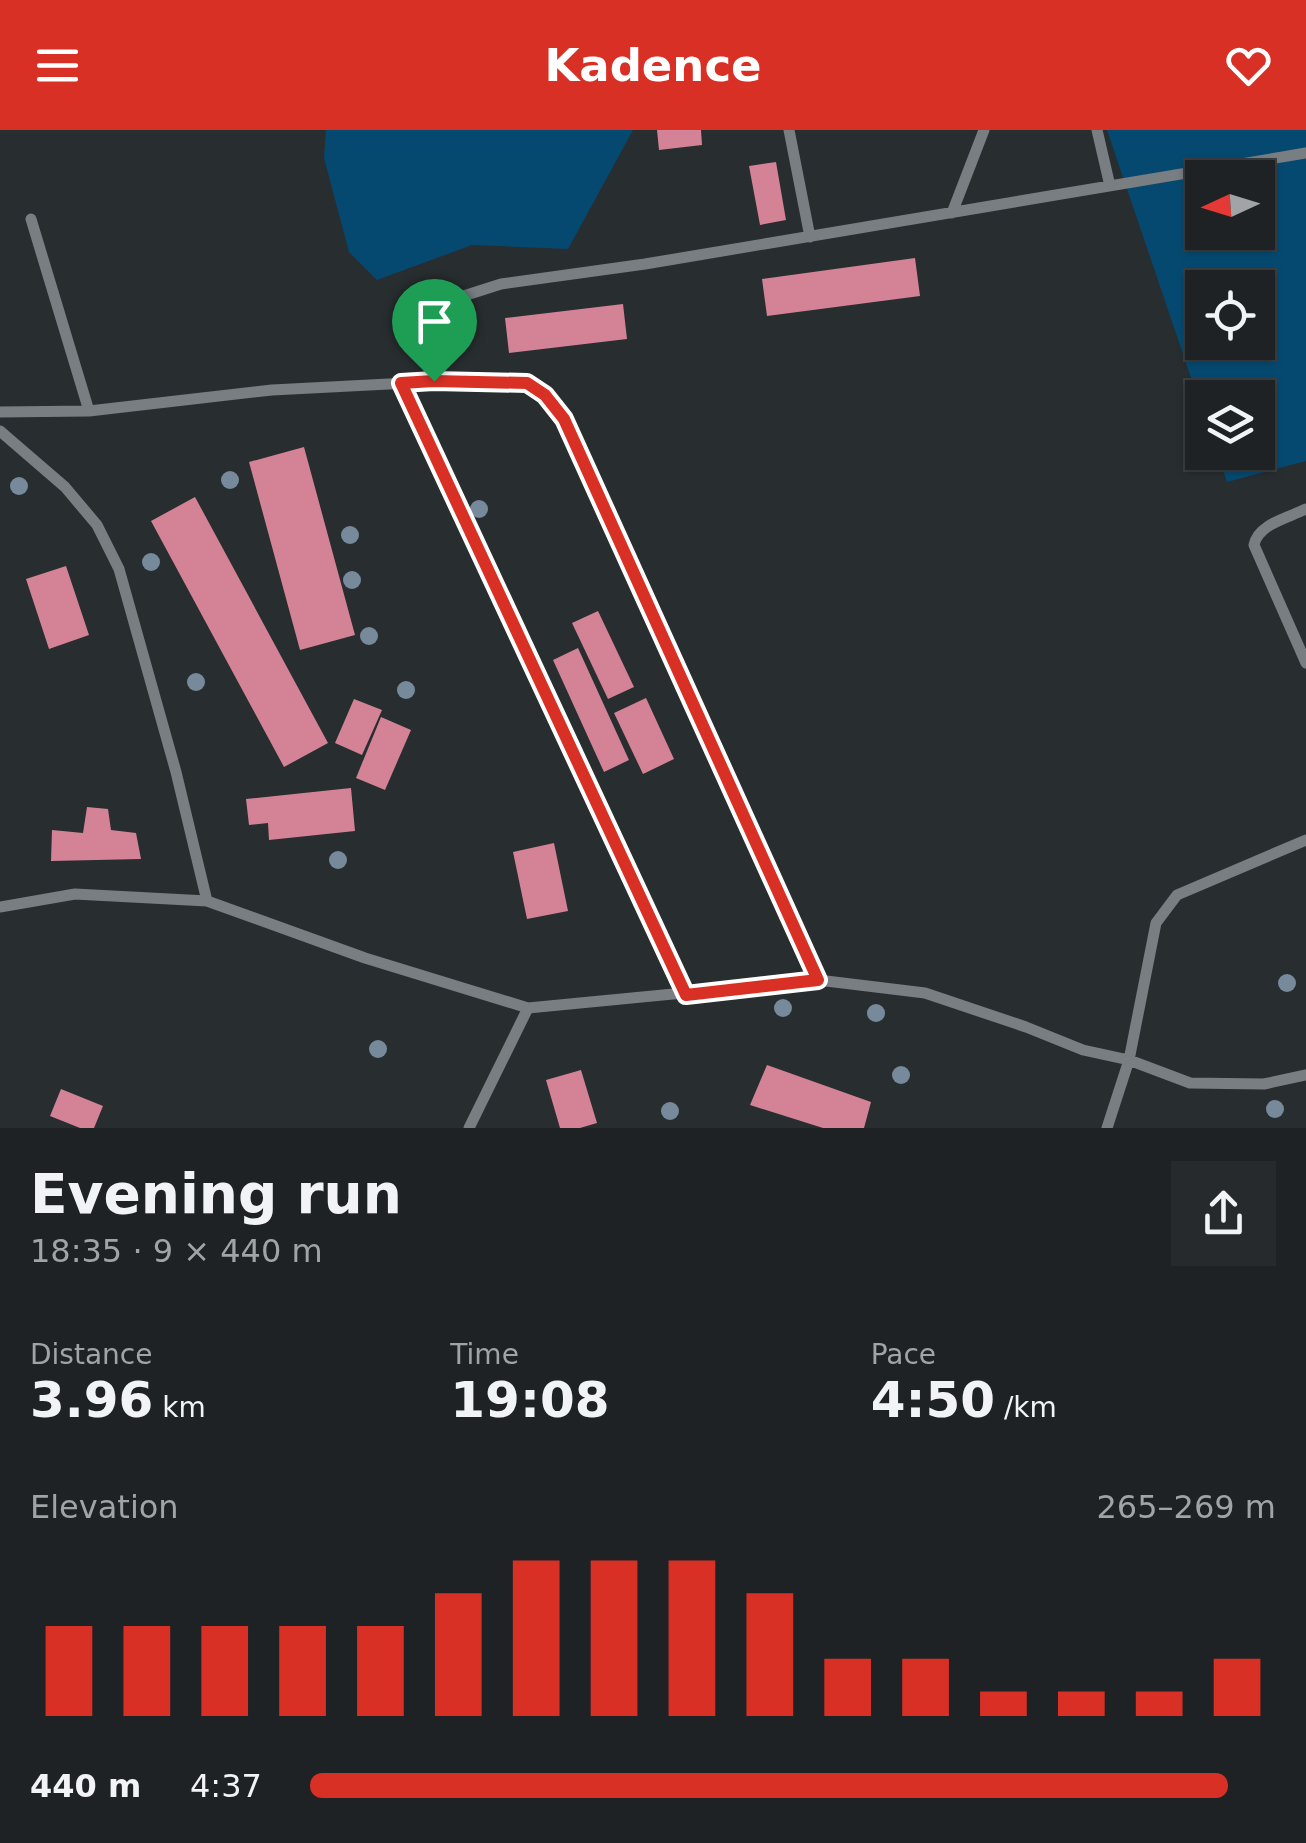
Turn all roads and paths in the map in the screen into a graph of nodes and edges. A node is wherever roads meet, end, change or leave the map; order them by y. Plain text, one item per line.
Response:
1 (788, 130) edge
2 (984, 130) edge
3 (1096, 130) edge
4 (1306, 153) edge
5 (1110, 186) junction
6 (952, 213) junction
7 (31, 219) dead end
8 (810, 237) junction
9 (434, 381) junction
10 (401, 383) junction
11 (89, 411) junction
12 (0, 412) edge
13 (0, 431) edge
14 (1306, 510) edge
15 (1306, 663) edge
16 (1306, 840) edge
17 (208, 900) junction
18 (0, 907) edge
19 (818, 980) junction
20 (686, 995) junction
21 (528, 1008) junction
22 (1129, 1060) junction
23 (1306, 1075) edge
24 (469, 1128) edge
25 (1108, 1128) edge

1 - 8 lane
2 - 6 lane
3 - 5 lane
4 - 5 lane
5 - 6 lane
6 - 8 lane
7 - 11 lane
8 - 9 lane
9 - 10 lane
9 - 19 lane
10 - 11 lane
10 - 20 lane
11 - 12 lane
13 - 17 lane
14 - 15 lane
16 - 22 lane
17 - 18 lane
17 - 21 lane
19 - 20 lane
19 - 22 lane
20 - 21 lane
21 - 24 lane
22 - 23 lane
22 - 25 lane

